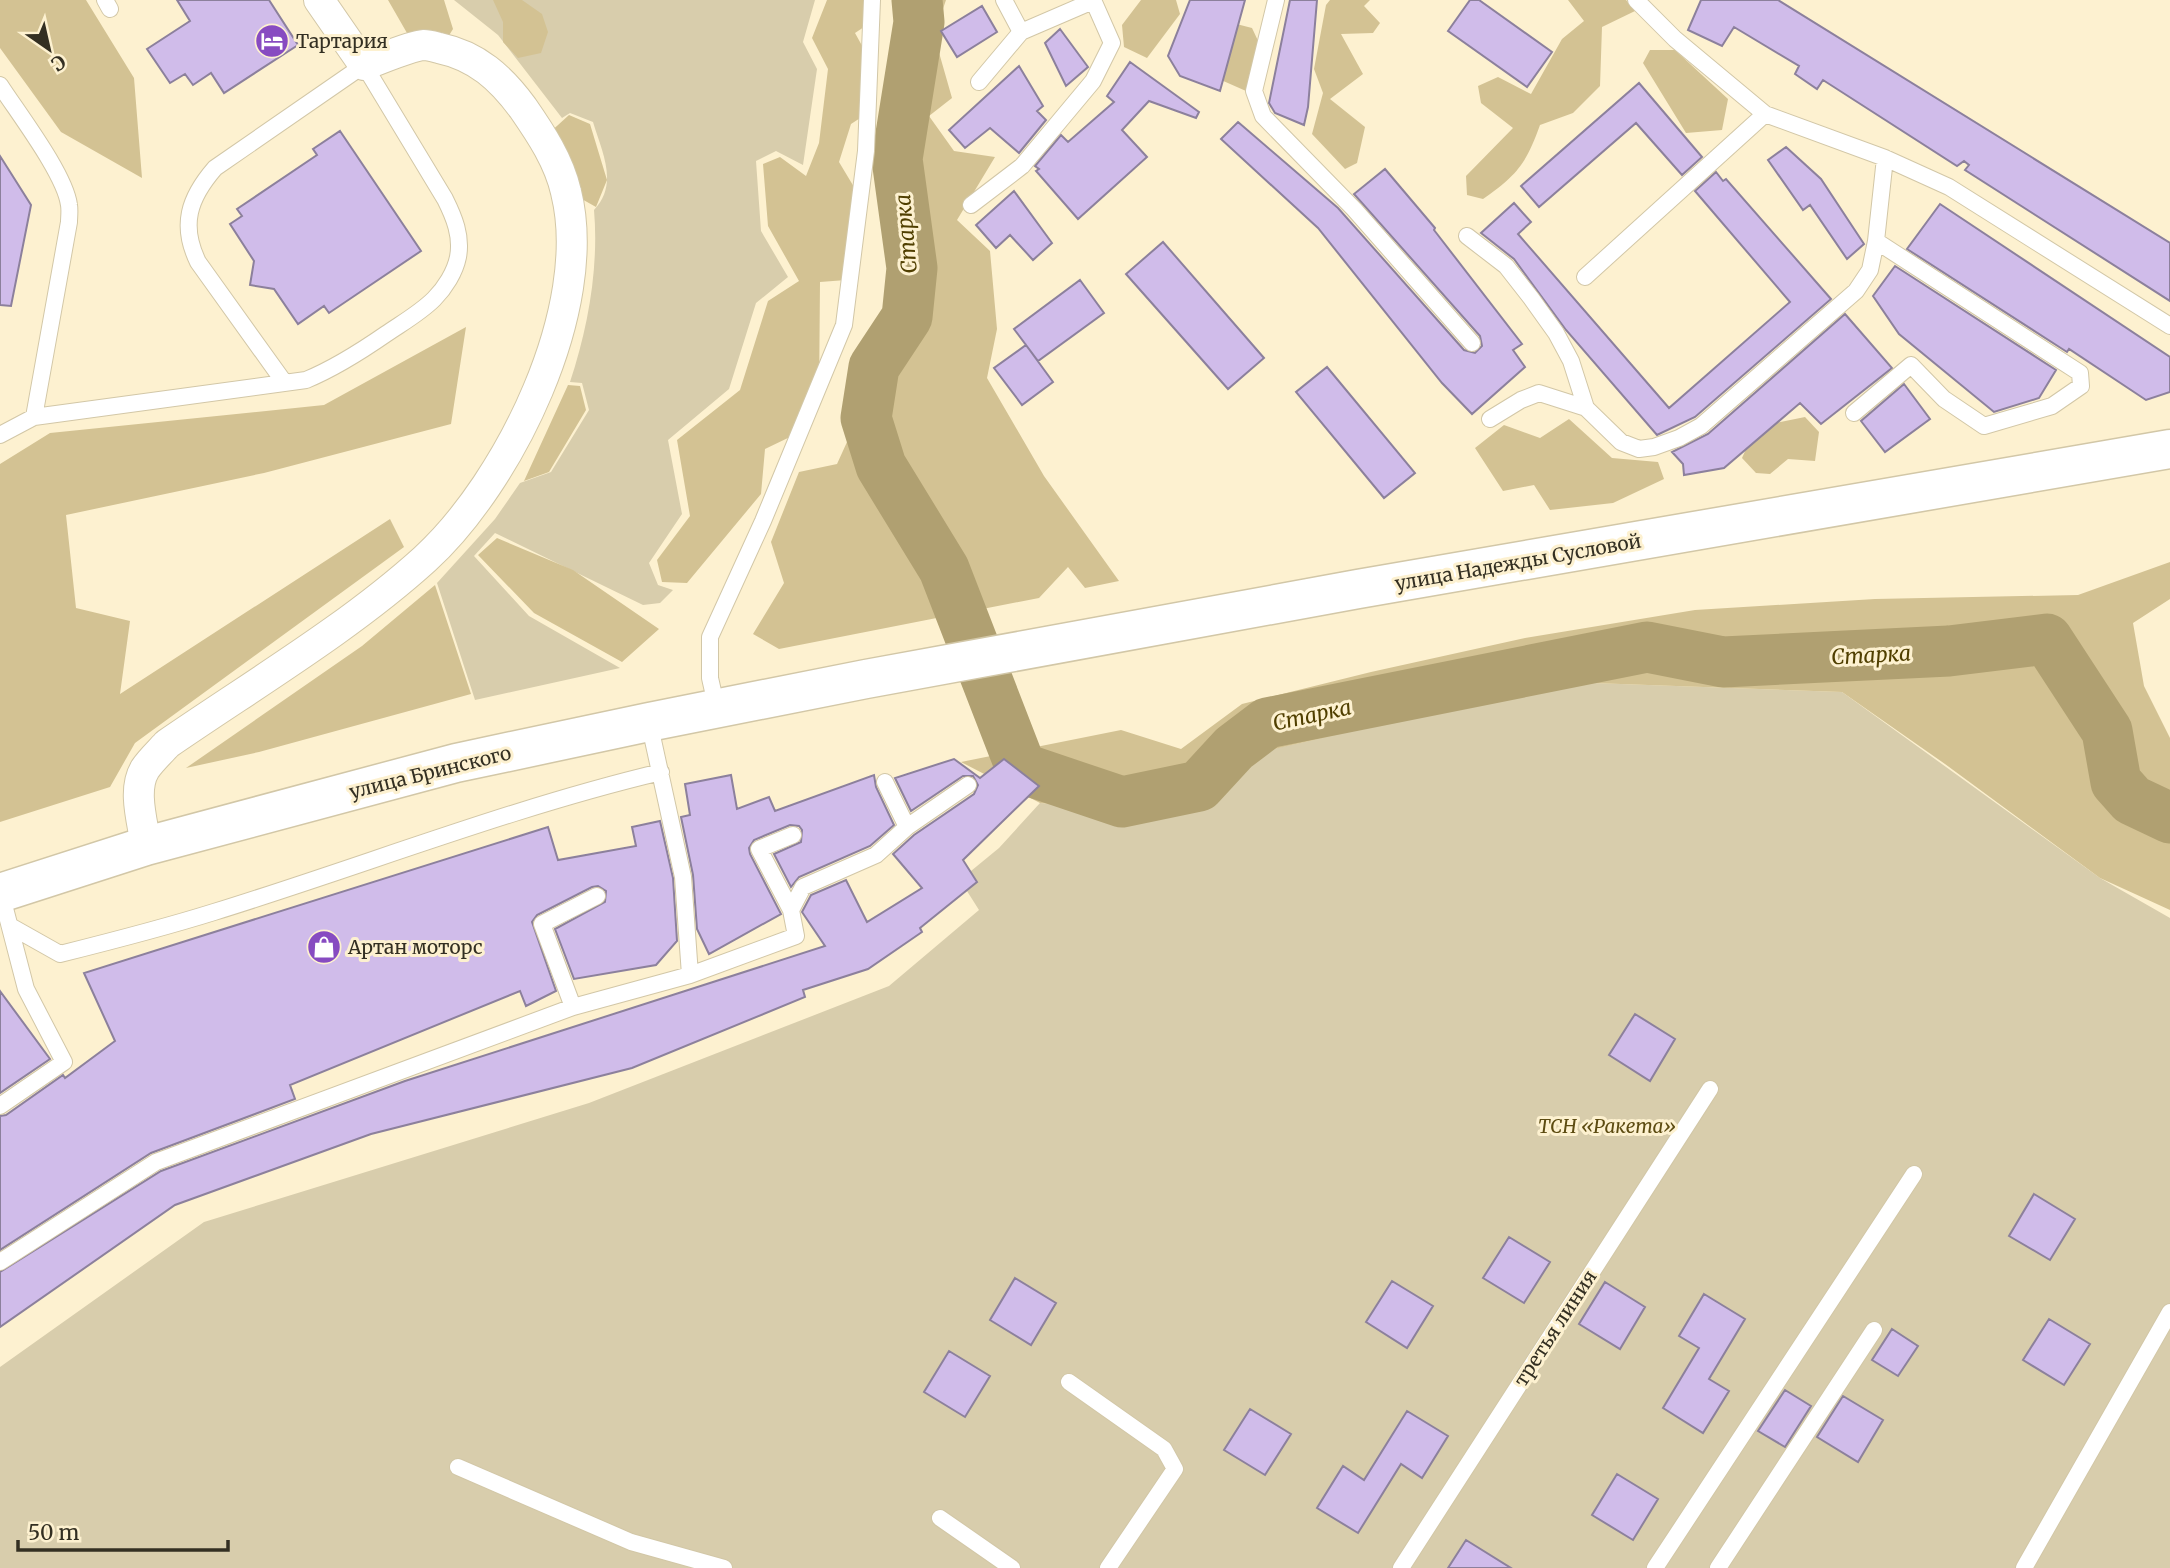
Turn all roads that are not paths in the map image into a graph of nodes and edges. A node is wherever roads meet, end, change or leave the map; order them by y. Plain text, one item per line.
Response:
1 (319, 0) edge
2 (872, 0) edge
3 (1004, 0) edge
4 (1093, 0) edge
5 (1276, 0) edge
6 (1636, 0) edge
7 (1021, 32) junction
8 (364, 65) junction
9 (979, 82) dead end
10 (0, 85) edge
11 (1765, 114) junction
12 (1885, 158) junction
13 (971, 205) dead end
14 (1466, 236) dead end
15 (1876, 241) junction
16 (1585, 277) dead end
17 (2170, 326) edge
18 (1472, 343) dead end
19 (284, 382) junction
20 (1586, 408) junction
21 (1854, 413) dead end
22 (34, 417) junction
23 (1490, 419) dead end
24 (0, 435) edge
25 (2170, 449) edge
26 (866, 679) joint
27 (717, 709) junction
28 (649, 722) junction
29 (661, 772) junction
30 (885, 782) dead end
31 (968, 785) dead end
32 (907, 827) junction
33 (793, 835) dead end
34 (146, 845) junction
35 (597, 896) dead end
36 (791, 910) junction
37 (3, 912) edge
38 (691, 975) junction
39 (573, 1007) junction
40 (1710, 1089) dead end
41 (0, 1106) edge
42 (1914, 1174) dead end
43 (0, 1262) edge
44 (2170, 1312) edge
45 (1874, 1330) dead end
46 (1069, 1382) dead end
47 (458, 1467) dead end
48 (940, 1518) dead end
49 (724, 1568) edge
50 (1012, 1568) edge
51 (1108, 1568) edge
52 (1401, 1568) edge
53 (1655, 1568) edge
54 (1718, 1568) edge
55 (2025, 1568) edge

1 - 8 street
2 - 27 lane
3 - 7 lane
4 - 7 lane
4 - 13 lane
5 - 18 lane
6 - 11 lane
7 - 9 lane
8 - 19 lane
8 - 19 lane
8 - 34 street
10 - 22 lane
11 - 12 lane
11 - 16 lane
12 - 15 lane
12 - 17 lane
14 - 20 lane
15 - 20 lane
15 - 21 lane
19 - 22 lane
20 - 23 lane
22 - 24 lane
25 - 26 main road, улица Надежды Сусловой
26 - 27 main road, улица Бринского
27 - 28 main road, улица Бринского
28 - 29 lane
28 - 34 main road, улица Бринского
29 - 37 lane
29 - 38 lane
30 - 32 lane
31 - 32 lane
32 - 36 lane
33 - 36 lane
34 - 37 main road, улица Бринского
35 - 39 lane
36 - 38 lane
37 - 41 lane
38 - 39 lane
39 - 43 lane
40 - 52 lane, третья линия
42 - 53 lane
44 - 55 lane
45 - 54 lane
46 - 51 lane
47 - 49 lane
48 - 50 lane

